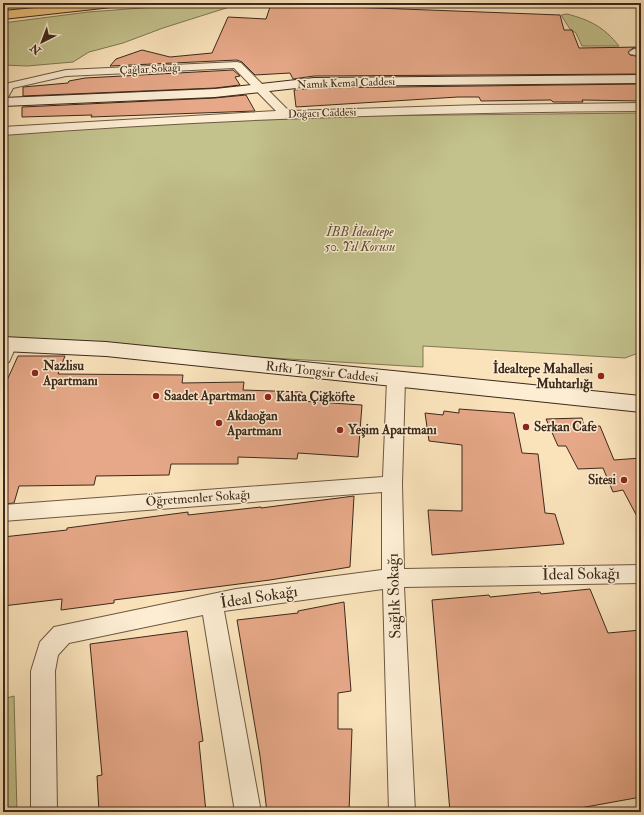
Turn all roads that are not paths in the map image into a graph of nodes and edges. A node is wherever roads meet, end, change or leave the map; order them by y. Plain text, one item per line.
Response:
1 (121, 3) edge
2 (4, 15) edge
3 (641, 79) edge
4 (259, 89) junction
5 (3, 98) edge
6 (3, 102) edge
7 (641, 107) edge
8 (286, 114) junction
9 (3, 131) edge
10 (5, 348) edge
11 (396, 380) junction
12 (641, 404) edge
13 (392, 484) junction
14 (3, 513) edge
15 (641, 574) edge
16 (393, 578) junction
17 (212, 604) junction
18 (44, 812) edge
19 (248, 812) edge
20 (402, 812) edge

1 - 2 highway
3 - 4 street, Namık Kemal Caddesi
4 - 5 street, Çağlar Sokağı
4 - 6 street, Namık Kemal Caddesi
4 - 8 street, Çağlar Sokağı
7 - 8 street, Doğacı Caddesi
8 - 9 street, Doğacı Caddesi
10 - 11 street, Rıfkı Tongsir Caddesi
11 - 12 street, Rıfkı Tongsir Caddesi
11 - 13 street, Sağlık Sokağı
13 - 14 street, Öğretmenler Sokağı
13 - 16 street, Sağlık Sokağı
15 - 16 street, İdeal Sokağı
16 - 17 street, İdeal Sokağı
16 - 20 street, Sağlık Sokağı
17 - 18 street, İdeal Sokağı
17 - 19 street

